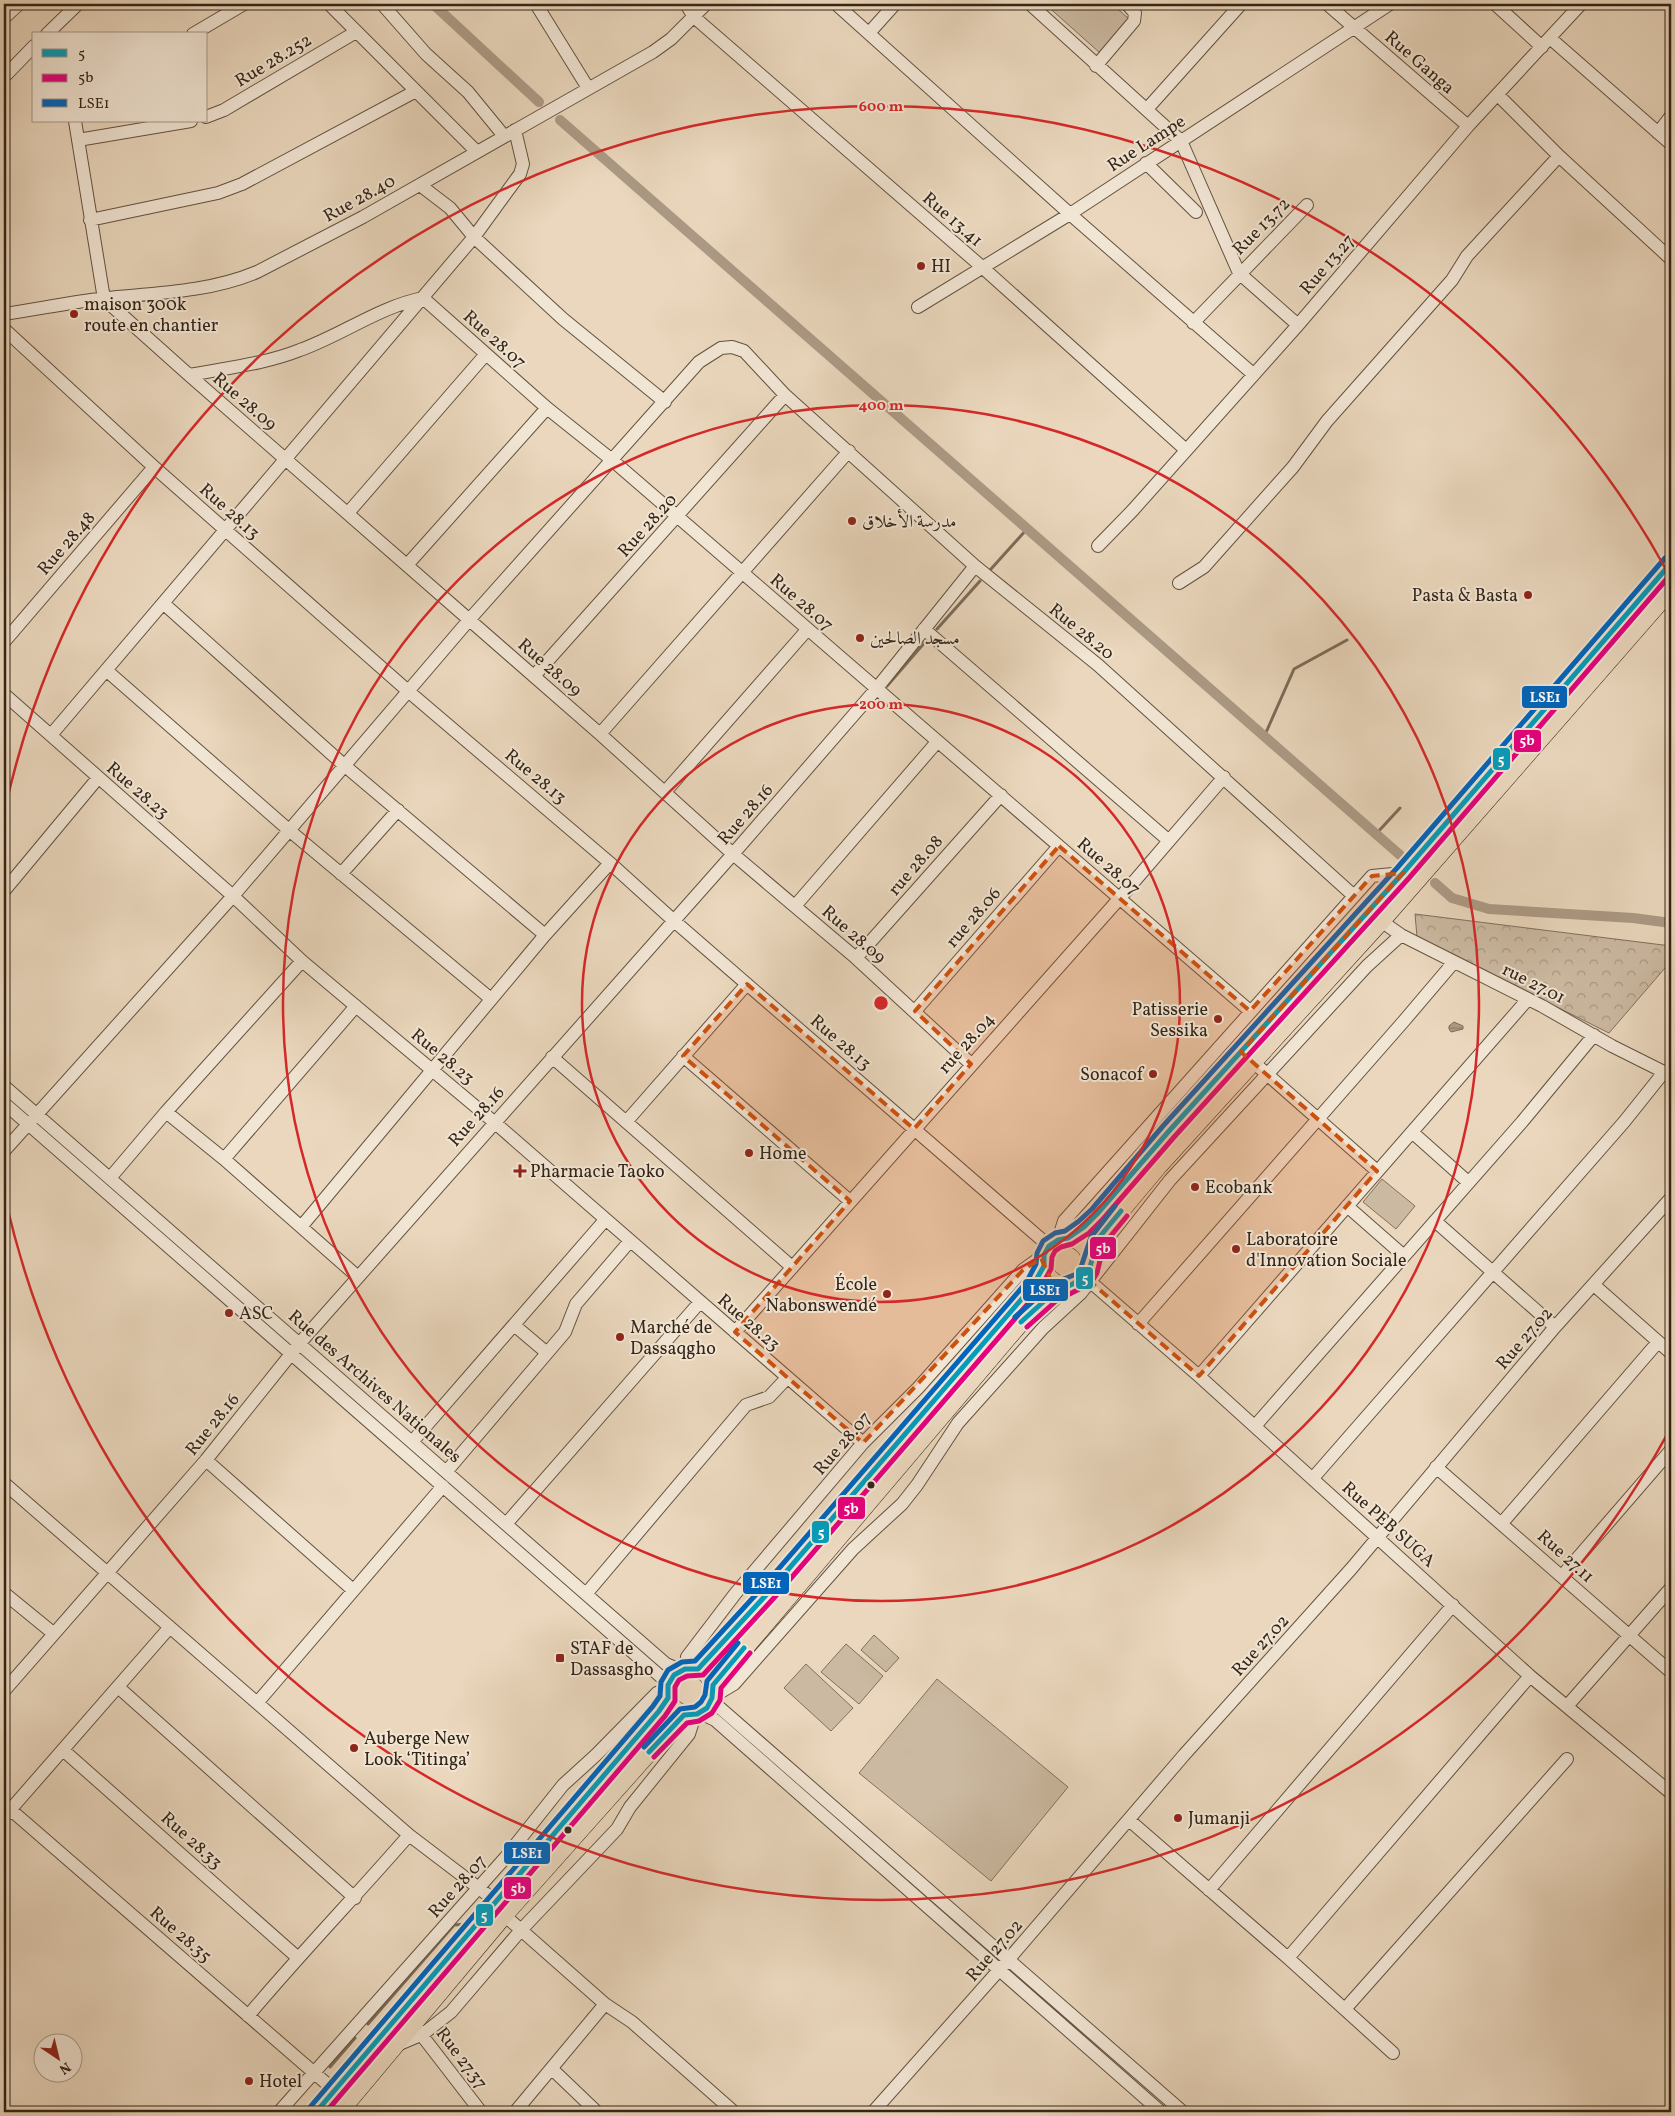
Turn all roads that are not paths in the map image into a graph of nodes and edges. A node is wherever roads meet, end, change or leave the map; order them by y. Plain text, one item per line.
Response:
1 (19, 4) edge
2 (78, 4) edge
3 (244, 4) edge
4 (329, 4) edge
5 (382, 4) edge
6 (536, 4) edge
7 (686, 4) edge
8 (706, 4) edge
9 (836, 4) edge
10 (895, 4) edge
11 (1030, 4) edge
12 (1127, 4) edge
13 (1241, 4) edge
14 (1327, 4) edge
15 (1390, 4) edge
16 (1495, 4) edge
17 (1581, 4) edge
18 (63, 9) edge
19 (694, 17) junction
20 (4, 18) edge
21 (1353, 27) junction
22 (51, 32) edge
23 (196, 32) edge
24 (356, 32) junction
25 (869, 33) junction
26 (1546, 43) junction
27 (32, 48) edge
28 (1096, 66) junction
29 (4, 76) edge
30 (588, 88) junction
31 (416, 91) junction
32 (1498, 95) junction
33 (1147, 109) junction
34 (208, 116) edge
35 (1671, 116) edge
36 (75, 122) edge
37 (185, 122) edge
38 (1468, 126) junction
39 (515, 130) junction
40 (1658, 133) junction
41 (504, 136) junction
42 (78, 140) junction
43 (1181, 141) junction
44 (1671, 144) edge
45 (477, 152) junction
46 (1559, 156) junction
47 (1146, 163) junction
48 (420, 185) junction
49 (1306, 205) dead end
50 (1196, 212) dead end
51 (1070, 214) junction
52 (90, 220) junction
53 (474, 237) junction
54 (1671, 259) edge
55 (982, 267) junction
56 (1239, 273) junction
57 (104, 298) junction
58 (423, 298) junction
59 (918, 307) dead end
60 (4, 314) edge
61 (1193, 322) junction
62 (1298, 325) junction
63 (4, 328) edge
64 (486, 354) junction
65 (1253, 374) junction
66 (189, 375) junction
67 (785, 395) junction
68 (665, 402) junction
69 (547, 408) junction
70 (1186, 450) junction
71 (849, 451) junction
72 (285, 459) junction
73 (612, 460) junction
74 (154, 467) junction
75 (348, 513) junction
76 (678, 517) junction
77 (226, 530) junction
78 (1098, 546) dead end
79 (1671, 563) edge
80 (407, 565) junction
81 (976, 566) junction
82 (743, 573) junction
83 (1180, 583) dead end
84 (1671, 589) edge
85 (163, 603) junction
86 (469, 620) junction
87 (924, 629) junction
88 (807, 630) junction
89 (4, 642) edge
90 (106, 670) junction
91 (534, 676) junction
92 (877, 688) junction
93 (408, 692) junction
94 (4, 694) edge
95 (600, 734) junction
96 (51, 735) junction
97 (937, 742) junction
98 (345, 766) junction
99 (1224, 777) junction
100 (98, 778) junction
101 (665, 792) junction
102 (1000, 795) junction
103 (398, 810) junction
104 (290, 831) junction
105 (1168, 840) junction
106 (1059, 846) junction
107 (733, 854) junction
108 (610, 863) junction
109 (1404, 873) junction
110 (342, 874) junction
111 (4, 891) edge
112 (233, 896) junction
113 (1354, 896) junction
114 (1120, 899) junction
115 (795, 906) junction
116 (673, 920) junction
117 (1381, 922) junction
118 (545, 935) junction
119 (1401, 935) junction
120 (856, 958) junction
121 (302, 961) junction
122 (1454, 962) junction
123 (748, 984) junction
124 (491, 999) junction
125 (1528, 999) junction
126 (356, 1006) junction
127 (915, 1011) junction
128 (1250, 1011) junction
129 (1594, 1035) junction
130 (683, 1056) junction
131 (552, 1057) junction
132 (1252, 1061) junction
133 (971, 1064) junction
134 (433, 1070) junction
135 (1668, 1074) edge
136 (1268, 1075) junction
137 (4, 1086) edge
138 (4, 1103) edge
139 (166, 1112) junction
140 (36, 1114) junction
141 (1319, 1119) junction
142 (494, 1122) junction
143 (626, 1122) junction
144 (27, 1124) junction
145 (914, 1128) junction
146 (1412, 1132) junction
147 (4, 1151) edge
148 (224, 1159) junction
149 (1377, 1171) junction
150 (110, 1178) junction
151 (1468, 1182) junction
152 (1671, 1198) edge
153 (850, 1201) junction
154 (1348, 1206) junction
155 (605, 1220) junction
156 (1435, 1221) junction
157 (301, 1227) junction
158 (630, 1241) junction
159 (1053, 1249) junction
160 (1404, 1256) junction
161 (1091, 1258) junction
162 (792, 1267) junction
163 (1493, 1272) junction
164 (358, 1277) junction
165 (1088, 1280) junction
166 (1594, 1285) junction
167 (1066, 1286) junction
168 (700, 1302) junction
169 (1138, 1324) junction
170 (514, 1325) junction
171 (1555, 1327) junction
172 (735, 1332) junction
173 (1658, 1342) junction
174 (295, 1349) junction
175 (547, 1353) junction
176 (1671, 1353) edge
177 (1199, 1376) junction
178 (787, 1378) junction
179 (1255, 1426) junction
180 (412, 1442) junction
181 (863, 1443) junction
182 (1671, 1450) edge
183 (206, 1460) junction
184 (1436, 1467) junction
185 (446, 1472) junction
186 (1313, 1478) junction
187 (4, 1483) edge
188 (443, 1486) junction
189 (1502, 1523) junction
190 (506, 1524) junction
191 (1377, 1538) junction
192 (107, 1573) junction
193 (1562, 1576) junction
194 (1671, 1588) edge
195 (353, 1590) junction
196 (4, 1593) edge
197 (586, 1594) junction
198 (1453, 1605) junction
199 (170, 1627) junction
200 (53, 1633) junction
201 (1629, 1636) junction
202 (688, 1669) junction
203 (1671, 1672) edge
204 (1530, 1676) junction
205 (118, 1687) junction
206 (667, 1690) junction
207 (4, 1691) edge
208 (257, 1703) junction
209 (703, 1704) junction
210 (1568, 1705) junction
211 (63, 1750) junction
212 (1567, 1759) dead end
213 (1671, 1793) edge
214 (6, 1810) edge
215 (1128, 1820) junction
216 (409, 1835) junction
217 (478, 1886) junction
218 (1209, 1890) junction
219 (355, 1898) junction
220 (501, 1909) junction
221 (520, 1930) junction
222 (297, 1957) junction
223 (1288, 1958) junction
224 (1008, 1960) junction
225 (1000, 1970) junction
226 (605, 2004) junction
227 (1345, 2009) junction
228 (248, 2016) junction
229 (418, 2030) junction
230 (1393, 2053) dead end
231 (552, 2069) junction
232 (314, 2073) junction
233 (334, 2090) junction
234 (279, 2112) edge
235 (316, 2112) edge
236 (339, 2112) edge
237 (481, 2112) edge
238 (515, 2112) edge
239 (597, 2112) edge
240 (734, 2112) edge
241 (873, 2112) edge
242 (1162, 2112) edge
243 (1183, 2112) edge

1 - 20 street
2 - 18 street
3 - 23 street
4 - 24 street
5 - 41 street
6 - 30 street
7 - 19 street, Rue 13.41
8 - 19 street, Rue 28.40
9 - 25 street
10 - 25 street
11 - 28 street
12 - 28 street
13 - 33 street
14 - 21 street, Rue Ganga
15 - 21 street, Rue Lampe
16 - 26 street
17 - 26 street, Rue 13.27
18 - 22 street
19 - 30 street, Rue 28.40
19 - 55 street, Rue 13.41
21 - 38 street, Rue Ganga
21 - 43 street, Rue Lampe
24 - 31 street
24 - 34 street, Rue 28.252
25 - 51 street
26 - 32 street, Rue 13.27
26 - 40 street
27 - 29 street
28 - 33 street
30 - 39 street, Rue 28.40
31 - 45 street
31 - 52 street
32 - 38 street, Rue 13.27
32 - 46 street
33 - 43 street
35 - 40 street
36 - 42 street
37 - 42 street
38 - 62 street, Rue 13.27
39 - 41 street, Rue 28.40
39 - 53 street
40 - 44 street
41 - 45 street, Rue 28.40
42 - 52 street
43 - 47 street, Rue Lampe
43 - 56 street
45 - 48 street, Rue 28.40
46 - 54 street
46 - 83 street
47 - 50 street
47 - 51 street, Rue Lampe
48 - 53 street
48 - 57 street, Rue 28.40
49 - 56 street, Rue 13.72
51 - 55 street, Rue Lampe
51 - 61 street
52 - 57 street
53 - 58 street
53 - 68 street
55 - 59 street, Rue Lampe
55 - 70 street, Rue 13.41
56 - 61 street, Rue 13.72
56 - 62 street
57 - 60 street, Rue 28.40
57 - 66 street, Rue 28.09
58 - 64 street, Rue 28.07
58 - 66 street
58 - 72 street
61 - 65 street
62 - 65 street, Rue 13.27
63 - 74 street, Rue 28.13
64 - 69 street, Rue 28.07
64 - 75 street
65 - 70 street, Rue 13.27
66 - 72 street, Rue 28.09
67 - 68 street, Rue 28.20
67 - 71 street, Rue 28.20
67 - 76 street, Rue 28.20
68 - 73 street
69 - 73 street, Rue 28.07
69 - 80 street
70 - 78 street, Rue 13.27
71 - 81 street, Rue 28.20
71 - 82 street
72 - 75 street, Rue 28.09
72 - 77 street
73 - 76 street, Rue 28.07
73 - 86 street
74 - 77 street, Rue 28.13
74 - 89 street, Rue 28.48
75 - 80 street, Rue 28.09
76 - 82 street, Rue 28.07
76 - 91 street, Rue 28.20
77 - 85 street
77 - 93 street, Rue 28.13
79 - 109 highway
80 - 86 street, Rue 28.09
81 - 87 street, Rue 28.16
81 - 99 street, Rue 28.20
82 - 88 street, Rue 28.07
82 - 95 street
84 - 117 highway
85 - 90 street
85 - 98 street
86 - 91 street, Rue 28.09
86 - 93 street
87 - 92 street, Rue 28.16
87 - 105 street
88 - 92 street, Rue 28.07
88 - 101 street
90 - 96 street
90 - 104 street
91 - 95 street, Rue 28.09
92 - 97 street, Rue 28.07
92 - 107 street, Rue 28.16
93 - 98 street
93 - 108 street, Rue 28.13
94 - 96 street, Rue 28.23
95 - 101 street, Rue 28.09
96 - 100 street, Rue 28.23
97 - 102 street, Rue 28.07
97 - 115 street
98 - 103 street
98 - 104 street
99 - 105 street, rue 28.04
99 - 113 street, Rue 28.20
100 - 111 street
100 - 112 street, Rue 28.23
101 - 107 street, Rue 28.09
102 - 106 street, Rue 28.07
102 - 120 street, rue 28.08
103 - 110 street
103 - 118 street
104 - 110 street
104 - 112 street
105 - 114 street, rue 28.04
106 - 114 street, Rue 28.07
106 - 127 street, rue 28.06
107 - 115 street, Rue 28.09
107 - 116 street, Rue 28.16
108 - 116 street, Rue 28.13
108 - 118 street
109 - 113 street
109 - 159 highway
110 - 124 street
112 - 121 street, Rue 28.23
112 - 140 street
113 - 128 street
114 - 128 street, Rue 28.07
114 - 133 street, rue 28.04
115 - 120 street, Rue 28.09
116 - 123 street, Rue 28.13
116 - 131 street, Rue 28.16
117 - 119 street, rue 27.01
117 - 132 highway
118 - 124 street
119 - 122 street, rue 27.01
119 - 136 street
120 - 127 street, Rue 28.09
121 - 126 street, Rue 28.23
121 - 139 street
122 - 125 street, rue 27.01
122 - 141 street
123 - 130 street
123 - 145 street, Rue 28.13
124 - 134 street
125 - 129 street, rue 27.01
125 - 146 street
126 - 134 street, Rue 28.23
126 - 148 street
127 - 133 street, Rue 28.09
128 - 159 street
129 - 135 street, rue 27.01
129 - 151 street
130 - 143 street
130 - 153 street
131 - 142 street, Rue 28.16
131 - 143 street
132 - 136 street
132 - 161 highway
133 - 145 street, rue 28.04
134 - 142 street, Rue 28.23
134 - 157 street
135 - 163 street
136 - 141 street
136 - 165 street
137 - 140 street, Rue des Archives Nationales
138 - 144 street, Rue des Archives Nationales
139 - 148 street
139 - 150 street
140 - 144 street
140 - 150 street, Rue des Archives Nationales
141 - 149 street
141 - 169 street
142 - 155 street, Rue 28.23
142 - 164 street, Rue 28.16
143 - 162 street
144 - 147 street
144 - 174 street, Rue des Archives Nationales
145 - 153 street, rue 28.04
145 - 159 street, Rue 28.13
146 - 149 street
146 - 151 street
148 - 157 street
149 - 154 street
150 - 174 street, Rue des Archives Nationales
151 - 156 street
152 - 166 street, Rue 27.02
153 - 162 street, rue 28.04
154 - 160 street
154 - 177 street
155 - 158 street, Rue 28.23
155 - 170 street
156 - 160 street
156 - 163 street
157 - 164 street
158 - 168 street, Rue 28.23
158 - 175 street
159 - 161 highway
159 - 167 highway
159 - 181 street, Rue 28.07
159 - 202 highway
160 - 179 street
161 - 165 highway
162 - 172 street, rue 28.04
163 - 171 street
163 - 186 street
164 - 174 street, Rue 28.16
165 - 167 highway
165 - 169 street, Rue PEB SUGA
165 - 209 street
166 - 171 street, Rue 27.02
166 - 173 street
167 - 209 highway
168 - 172 street, Rue 28.23
168 - 190 street
169 - 177 street, Rue PEB SUGA
170 - 175 street
170 - 180 street
171 - 184 street, Rue 27.02
172 - 178 street, Rue 28.23
173 - 176 street
173 - 189 street
174 - 180 street, Rue des Archives Nationales
174 - 183 street, Rue 28.16
174 - 188 street, Rue des Archives Nationales
175 - 185 street
177 - 179 street, Rue PEB SUGA
178 - 181 street, Rue 28.23
178 - 197 street
179 - 186 street, Rue PEB SUGA
180 - 185 street, Rue des Archives Nationales
181 - 202 street, Rue 28.07
182 - 193 street
183 - 192 street, Rue 28.16
183 - 195 street
184 - 189 street, Rue 27.11
184 - 191 street, Rue 27.02
185 - 190 street, Rue des Archives Nationales
186 - 191 street, Rue PEB SUGA
187 - 192 street
188 - 195 street
188 - 206 street, Rue des Archives Nationales
189 - 193 street, Rue 27.11
190 - 197 street, Rue des Archives Nationales
191 - 198 street, Rue PEB SUGA
191 - 215 street, Rue 27.02
192 - 199 street
192 - 200 street, Rue 28.16
193 - 201 street, Rue 27.11
194 - 201 street
195 - 208 street
196 - 200 street
197 - 202 street, Rue des Archives Nationales
198 - 204 street, Rue PEB SUGA
198 - 218 street
199 - 205 street
199 - 208 street
200 - 207 street, Rue 28.16
201 - 203 street, Rue 27.11
201 - 210 street
202 - 206 highway
202 - 209 highway
204 - 210 street, Rue PEB SUGA
204 - 223 street
205 - 211 street
205 - 219 street
206 - 209 highway
206 - 217 street, Rue 28.07
206 - 220 highway
208 - 216 street
209 - 220 highway
209 - 221 street
209 - 224 street
209 - 225 street
210 - 213 street, Rue PEB SUGA
211 - 214 street
211 - 222 street, Rue 28.33
212 - 227 street
214 - 228 street, Rue 28.35
215 - 218 street
215 - 224 street, Rue 27.02
216 - 217 street
216 - 219 street
217 - 220 street
217 - 232 street, Rue 28.07
218 - 223 street
219 - 222 street
220 - 221 street
220 - 229 highway
220 - 233 highway
221 - 226 street
221 - 229 street
222 - 228 street
223 - 227 street
224 - 225 street, Rue 27.02
224 - 243 street
225 - 241 street, Rue 27.02
225 - 242 street
226 - 231 street
226 - 240 street
227 - 230 street
228 - 232 street, Rue 28.35
229 - 236 highway
229 - 237 street, Rue 27.37
231 - 238 street
231 - 239 street
232 - 233 street, Rue 28.35
232 - 234 street, Rue 28.07
233 - 235 highway

